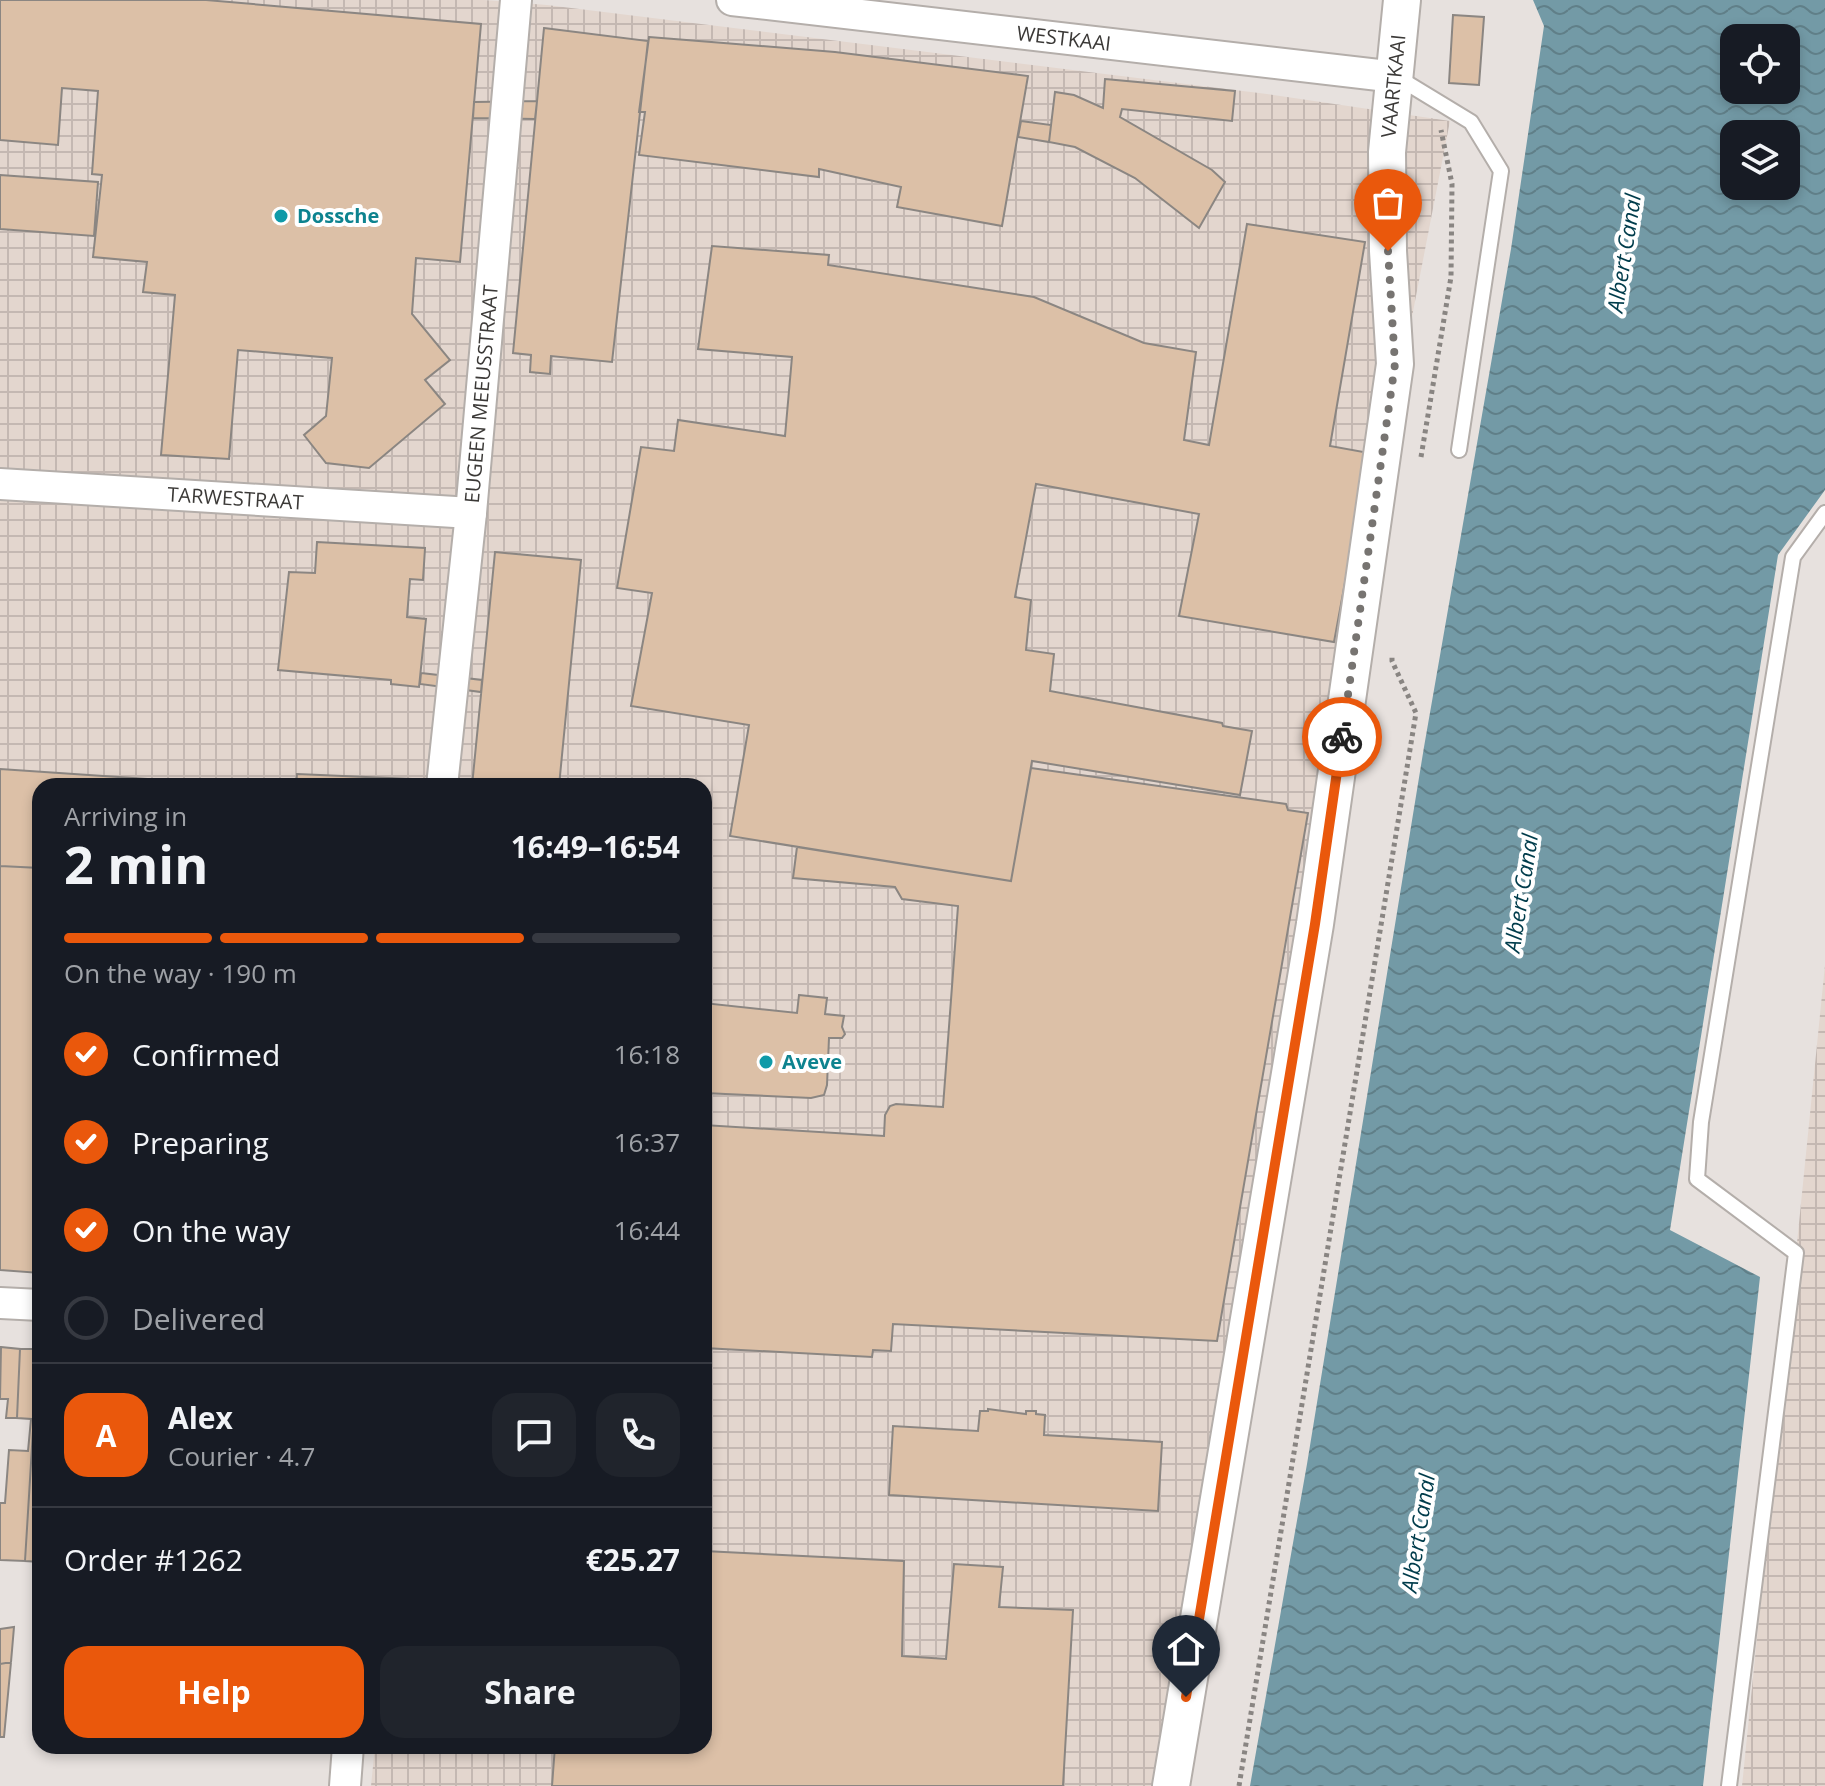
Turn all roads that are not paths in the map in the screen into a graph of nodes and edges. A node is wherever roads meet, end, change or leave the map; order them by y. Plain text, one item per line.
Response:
1 (516, 0) edge
2 (732, 0) edge
3 (1402, 0) edge
4 (1396, 77) junction
5 (1459, 450) dead end
6 (0, 484) edge
7 (471, 513) junction
8 (1825, 513) edge
9 (443, 778) edge
10 (0, 1303) edge
11 (32, 1305) edge
12 (347, 1754) edge
13 (345, 1786) edge
14 (1171, 1786) edge
15 (1729, 1786) edge

1 - 7 street, EUGEEN MEEUSSTRAAT
2 - 4 street, WESTKAAI
3 - 4 street, VAARTKAAI
4 - 5 lane
4 - 14 street, VAARTKAAI
6 - 7 street, TARWESTRAAT
7 - 9 street, EUGEEN MEEUSSTRAAT
8 - 15 lane
10 - 11 street
12 - 13 street

